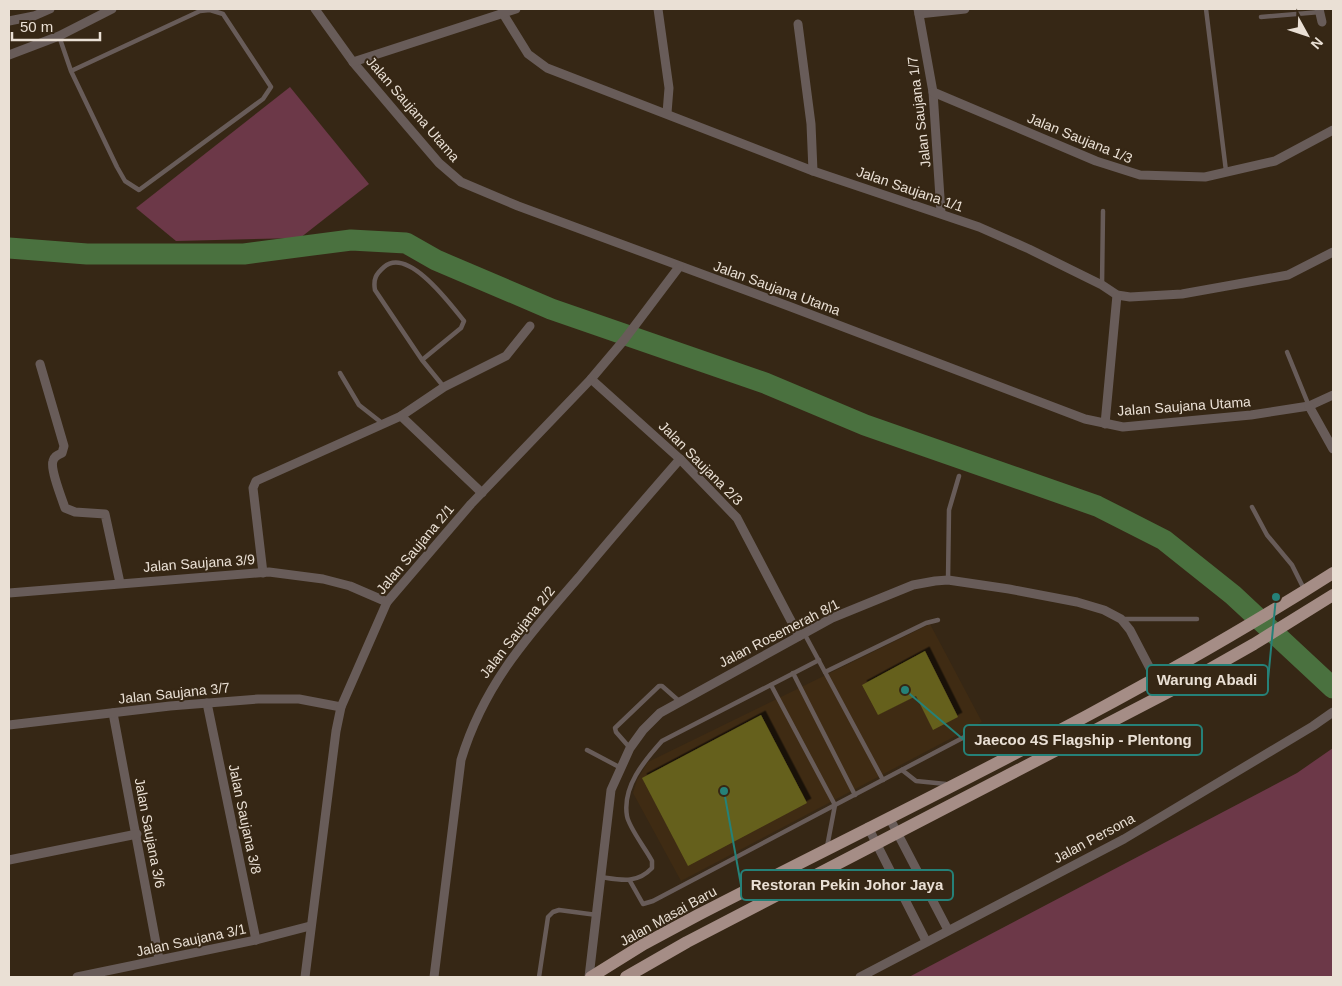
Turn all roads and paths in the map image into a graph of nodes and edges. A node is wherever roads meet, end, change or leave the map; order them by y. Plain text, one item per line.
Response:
1 (50, 9) edge
2 (112, 9) edge
3 (316, 9) edge
4 (516, 9) edge
5 (658, 9) edge
6 (965, 9) edge
7 (1206, 9) edge
8 (1319, 10) edge
9 (101, 11) edge
10 (918, 11) edge
11 (1262, 17) dead end
12 (506, 20) junction
13 (9, 22) edge
14 (1322, 22) dead end
15 (798, 24) dead end
16 (59, 36) junction
17 (9, 55) edge
18 (361, 59) junction
19 (71, 71) junction
20 (933, 92) junction
21 (667, 113) junction
22 (1333, 130) edge
23 (814, 171) junction
24 (1226, 171) junction
25 (1103, 212) dead end
26 (942, 213) junction
27 (1333, 252) edge
28 (679, 267) junction
29 (1102, 285) junction
30 (1117, 295) junction
31 (530, 326) dead end
32 (1287, 352) dead end
33 (422, 360) junction
34 (40, 364) dead end
35 (340, 373) dead end
36 (591, 379) junction
37 (444, 387) junction
38 (1333, 395) edge
39 (1309, 406) junction
40 (401, 416) junction
41 (382, 423) junction
42 (1105, 424) junction
43 (1333, 450) edge
44 (680, 459) junction
45 (960, 476) dead end
46 (482, 493) junction
47 (1252, 506) dead end
48 (1333, 572) edge
49 (263, 573) junction
50 (948, 580) junction
51 (120, 583) junction
52 (1305, 591) junction
53 (9, 593) edge
54 (1333, 595) edge
55 (387, 602) junction
56 (1121, 619) junction
57 (1197, 619) dead end
58 (938, 620) dead end
59 (802, 634) junction
60 (819, 660) junction
61 (825, 672) junction
62 (793, 673) junction
63 (1155, 678) junction
64 (770, 685) junction
65 (1180, 686) junction
66 (679, 701) junction
67 (208, 703) junction
68 (341, 707) junction
69 (1333, 712) edge
70 (113, 713) junction
71 (9, 725) edge
72 (972, 733) dead end
73 (630, 748) junction
74 (587, 750) dead end
75 (621, 768) junction
76 (902, 770) junction
77 (883, 780) junction
78 (952, 785) junction
79 (855, 795) junction
80 (835, 805) junction
81 (888, 817) junction
82 (868, 827) junction
83 (897, 833) junction
84 (137, 834) junction
85 (876, 843) junction
86 (826, 848) junction
87 (9, 860) edge
88 (601, 877) junction
89 (630, 881) junction
90 (597, 915) junction
91 (310, 926) junction
92 (948, 930) junction
93 (256, 940) junction
94 (926, 941) junction
95 (159, 959) junction
96 (77, 977) edge
97 (305, 977) edge
98 (434, 977) edge
99 (539, 977) edge
100 (590, 977) edge
101 (626, 977) edge
102 (860, 977) edge

1 - 13 street
2 - 9 street
3 - 18 street, Jalan Saujana Utama
4 - 12 street
5 - 21 street
6 - 10 street
7 - 24 lane
8 - 11 lane
8 - 14 street
9 - 16 street
10 - 20 street, Jalan Saujana 1/7
12 - 18 street
12 - 21 street, Jalan Saujana 1/1
15 - 23 street
16 - 17 street
16 - 19 lane
18 - 28 street, Jalan Saujana Utama
19 - 19 lane
20 - 24 street, Jalan Saujana 1/3
20 - 26 street, Jalan Saujana 1/7
21 - 23 street, Jalan Saujana 1/1
22 - 24 street, Jalan Saujana 1/3
23 - 26 street, Jalan Saujana 1/1
25 - 29 lane
26 - 29 street, Jalan Saujana 1/1
27 - 30 street
28 - 36 street, Jalan Saujana 2/1
28 - 42 street, Jalan Saujana Utama
29 - 30 street, Jalan Saujana 1/1
30 - 42 street
31 - 37 street
32 - 39 lane
33 - 33 lane
33 - 37 lane
34 - 51 street
35 - 41 lane
36 - 44 street, Jalan Saujana 2/3
36 - 46 street, Jalan Saujana 2/1
37 - 40 street
38 - 39 street, Jalan Saujana Utama
39 - 42 street, Jalan Saujana Utama
39 - 43 street
40 - 41 street
40 - 46 street
41 - 49 street
44 - 59 street, Jalan Saujana 2/3
44 - 98 street, Jalan Saujana 2/2
45 - 50 lane
46 - 55 street, Jalan Saujana 2/1
47 - 52 lane
48 - 52 main road, Jalan Masai Baru
49 - 51 street, Jalan Saujana 3/9
49 - 55 street, Jalan Saujana 3/9
50 - 56 street, Jalan Rosemerah 8/1
50 - 59 street, Jalan Rosemerah 8/1
51 - 53 street, Jalan Saujana 3/9
52 - 63 main road, Jalan Masai Baru
54 - 65 main road
55 - 68 street, Jalan Saujana 2/1
56 - 57 lane
56 - 63 street
58 - 61 lane
59 - 60 lane
59 - 66 street, Jalan Rosemerah 8/1
60 - 61 lane
60 - 62 lane
61 - 77 lane
62 - 64 lane
62 - 79 lane
63 - 65 main road
63 - 78 main road, Jalan Masai Baru
64 - 80 lane
64 - 89 lane
65 - 83 main road
66 - 73 street, Jalan Rosemerah 8/1
66 - 73 lane
67 - 68 street, Jalan Saujana 3/7
67 - 70 street, Jalan Saujana 3/7
67 - 93 street, Jalan Saujana 3/8
68 - 91 street, Jalan Saujana 2/1
69 - 92 street, Jalan Persona
70 - 71 street, Jalan Saujana 3/7
70 - 84 street, Jalan Saujana 3/6
72 - 76 lane
73 - 75 street, Jalan Rosemerah 8/1
74 - 75 lane
75 - 88 street, Jalan Rosemerah 8/1
76 - 77 lane
76 - 78 lane
77 - 79 lane
78 - 81 main road, Jalan Masai Baru
79 - 80 lane
80 - 86 lane
80 - 89 lane
81 - 82 main road, Jalan Masai Baru
81 - 83 street
82 - 85 street
82 - 86 main road, Jalan Masai Baru
83 - 85 main road
83 - 92 street
84 - 87 street
84 - 95 street, Jalan Saujana 3/6
85 - 94 street
85 - 101 main road
86 - 100 main road, Jalan Masai Baru
88 - 89 lane
88 - 90 street, Jalan Rosemerah 8/1
90 - 99 lane
90 - 100 street, Jalan Rosemerah 8/1
91 - 93 street, Jalan Saujana 3/1
91 - 97 street, Jalan Saujana 2/1
92 - 94 street, Jalan Persona
93 - 95 street, Jalan Saujana 3/1
94 - 102 street, Jalan Persona
95 - 96 street, Jalan Saujana 3/1

